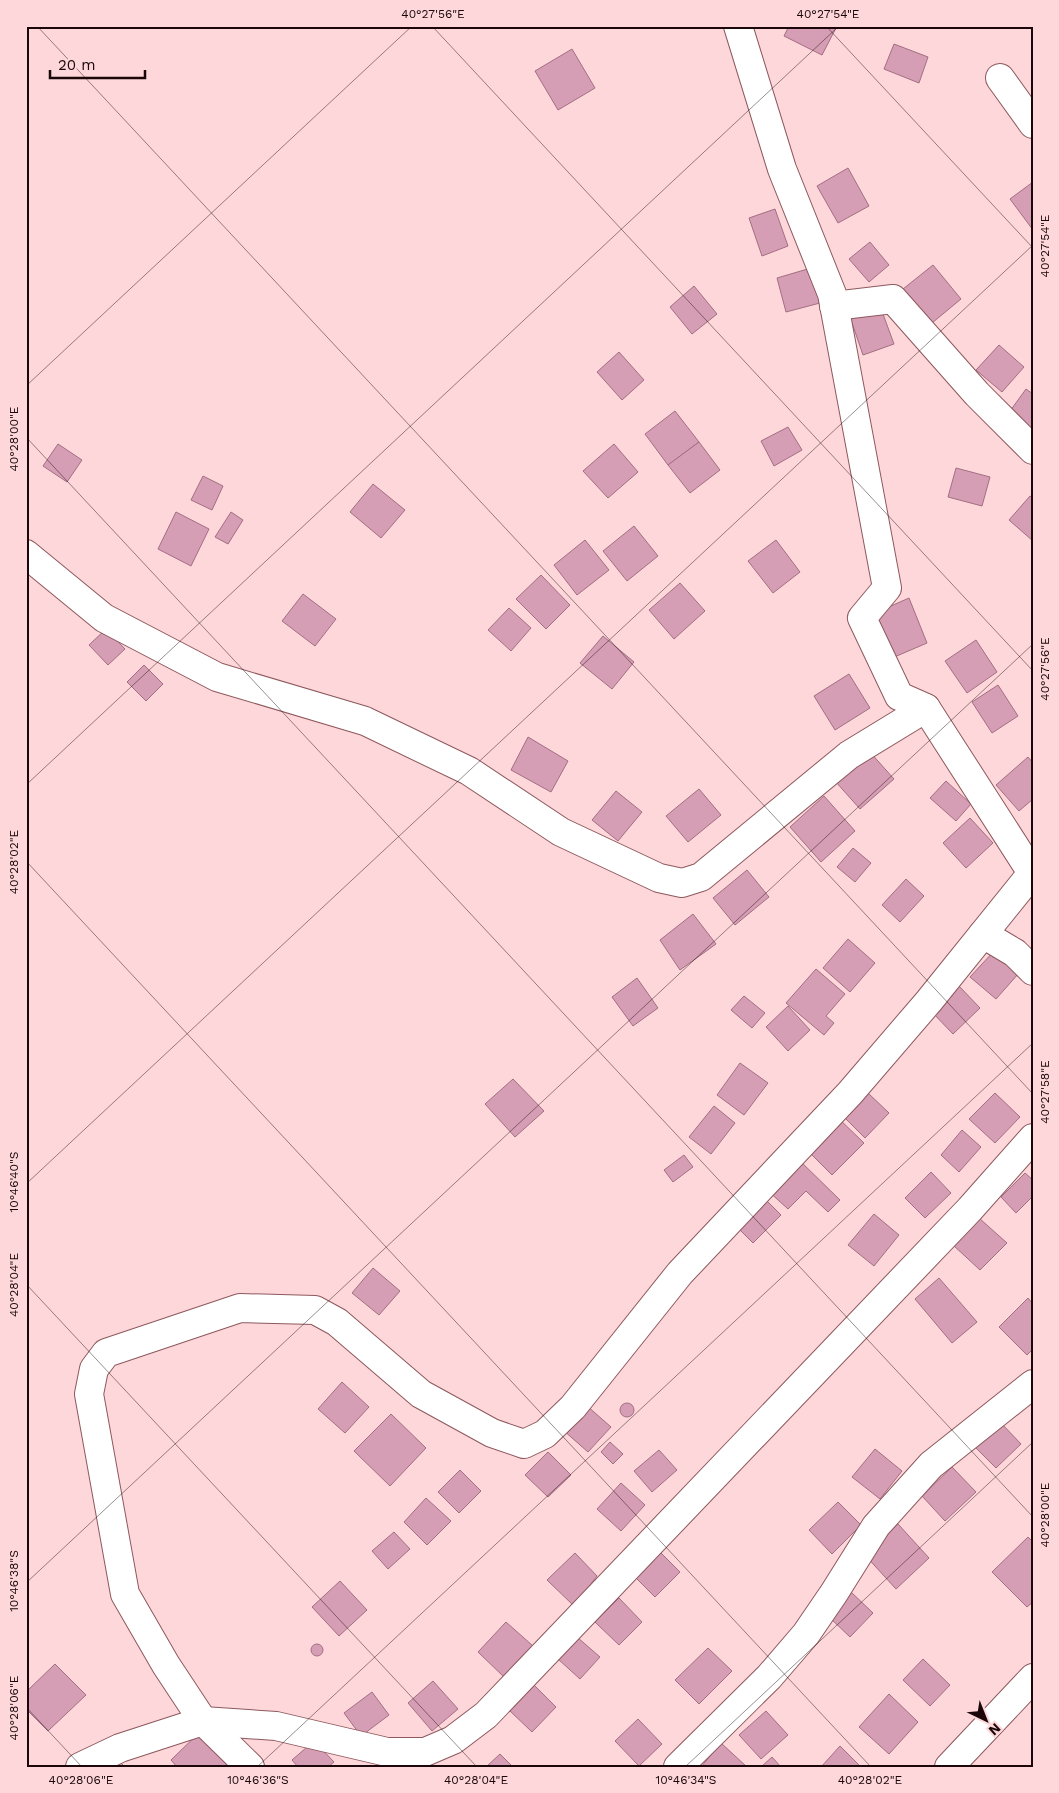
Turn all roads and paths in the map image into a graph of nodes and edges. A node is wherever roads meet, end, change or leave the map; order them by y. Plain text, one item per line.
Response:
1 (738, 26) edge
2 (1000, 78) dead end
3 (1033, 124) edge
4 (834, 306) junction
5 (1033, 450) edge
6 (26, 554) edge
7 (926, 708) junction
8 (1032, 872) edge
9 (983, 934) junction
10 (1033, 972) edge
11 (1033, 1138) edge
12 (1033, 1384) edge
13 (1033, 1678) edge
14 (204, 1721) junction
15 (80, 1767) edge
16 (250, 1767) edge
17 (678, 1767) edge
18 (949, 1767) edge

1 - 4 street
2 - 3 street
4 - 5 street
4 - 7 street
6 - 7 street
7 - 8 street
8 - 9 street
9 - 10 street
9 - 14 street
11 - 14 street
12 - 17 street
13 - 18 street
14 - 15 street
14 - 16 street

